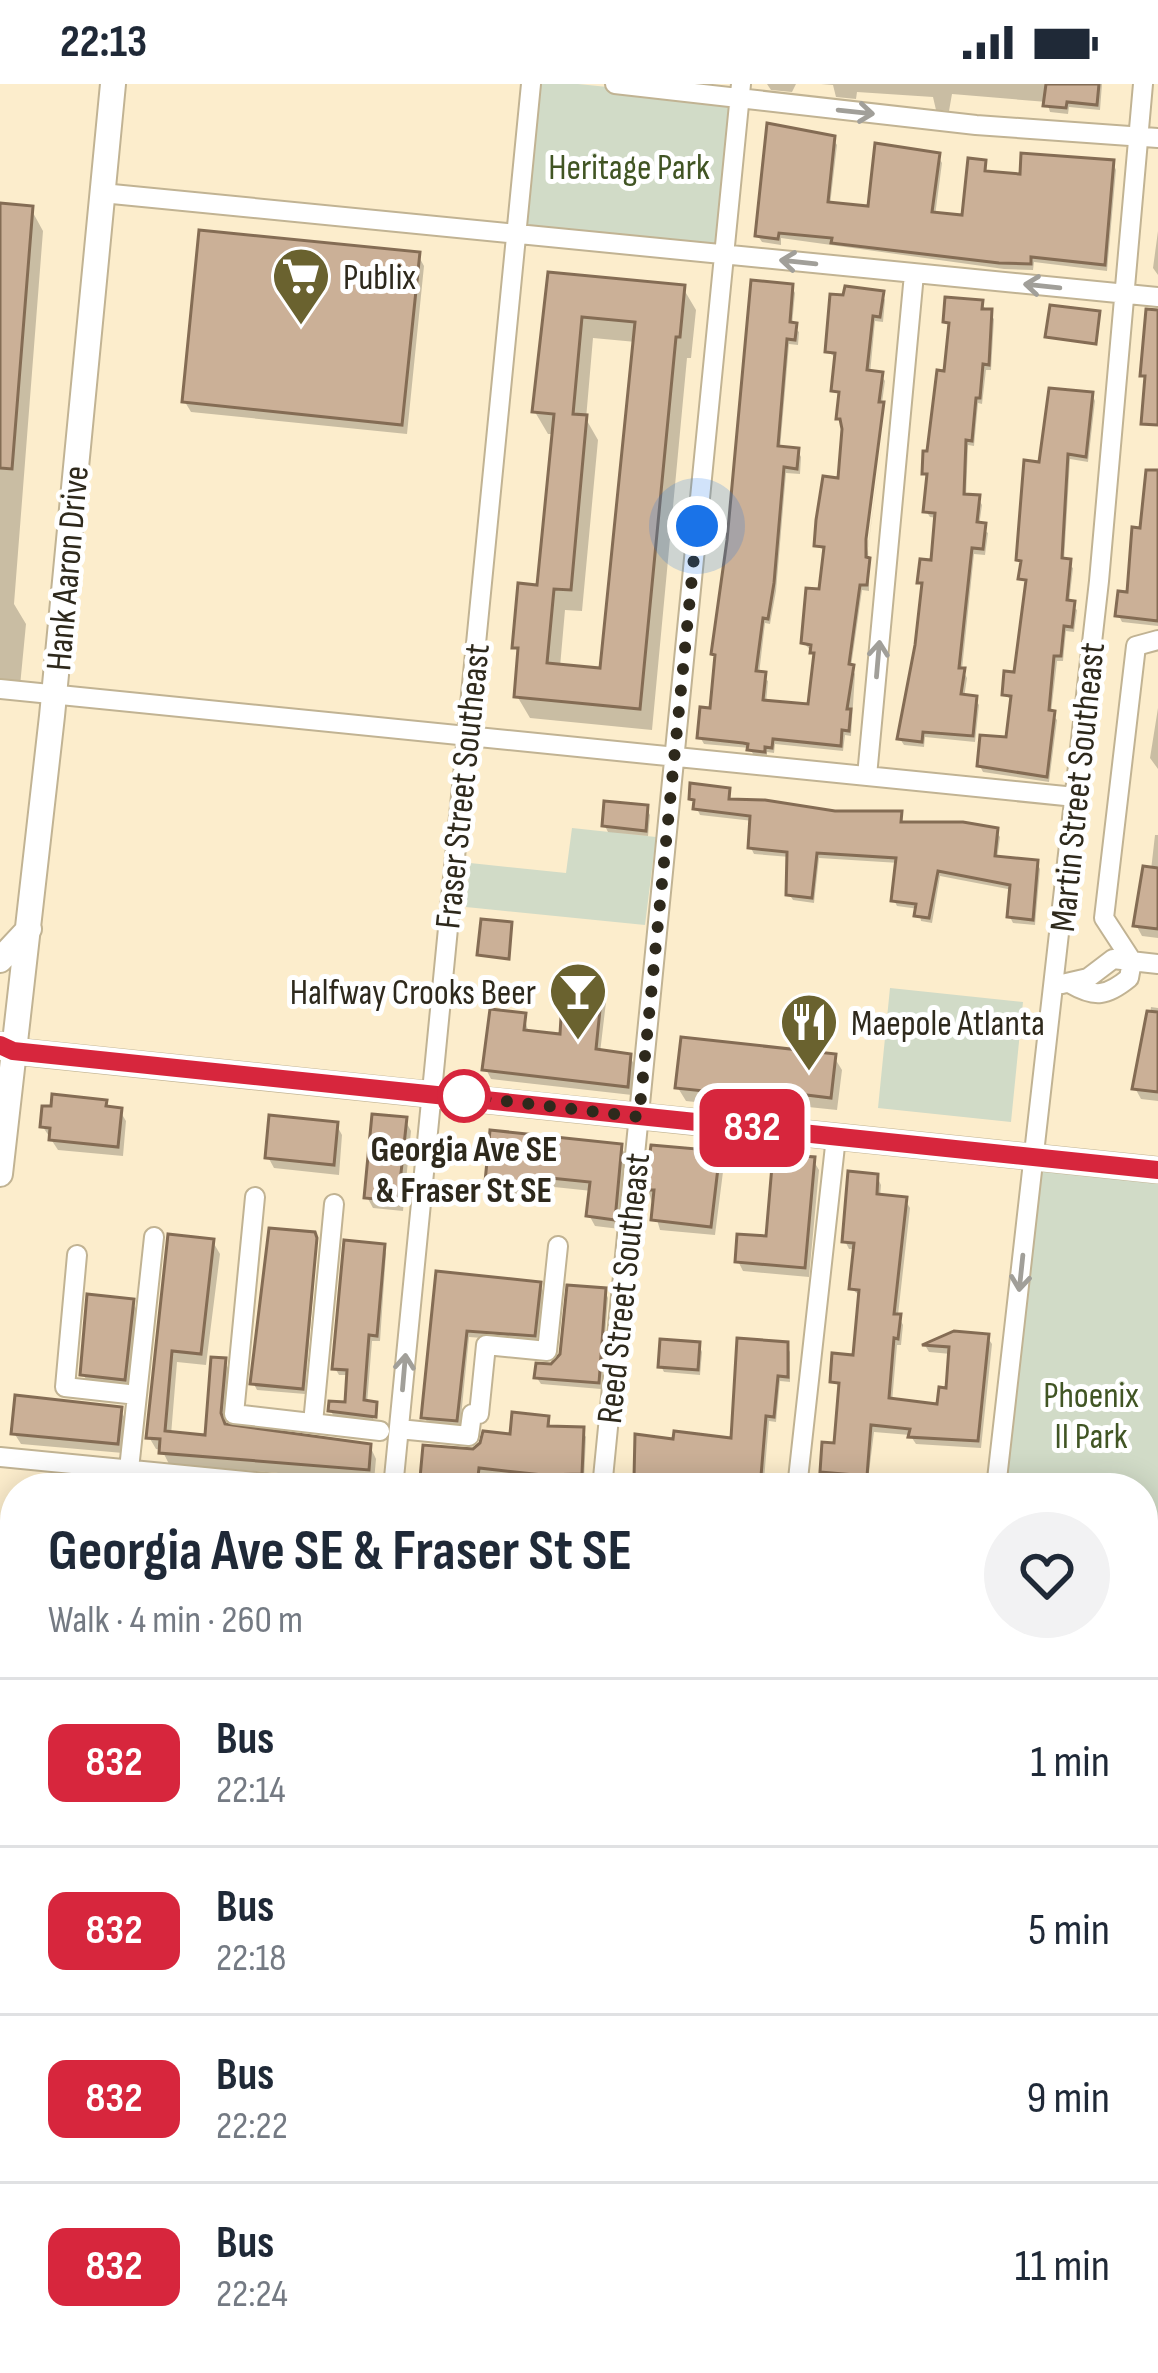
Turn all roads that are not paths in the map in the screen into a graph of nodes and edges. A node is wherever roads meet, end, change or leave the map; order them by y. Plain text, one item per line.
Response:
1 (113, 84) edge
2 (531, 84) edge
3 (615, 84) edge
4 (1142, 84) edge
5 (740, 92) edge
6 (1148, 137) edge
7 (102, 194) junction
8 (516, 236) junction
9 (724, 255) junction
10 (914, 274) junction
11 (1124, 294) junction
12 (1158, 297) edge
13 (1158, 640) edge
14 (0, 688) edge
15 (54, 696) junction
16 (468, 733) junction
17 (674, 756) junction
18 (867, 776) junction
19 (1076, 797) junction
20 (29, 929) junction
21 (0, 960) edge
22 (1132, 961) junction
23 (1158, 964) edge
24 (1062, 984) junction
25 (6, 1048) edge
26 (430, 1093) junction
27 (639, 1117) junction
28 (836, 1137) junction
29 (1034, 1157) junction
30 (1158, 1170) edge
31 (0, 1174) edge
32 (255, 1197) dead end
33 (334, 1204) dead end
34 (154, 1237) dead end
35 (558, 1246) dead end
36 (77, 1255) dead end
37 (137, 1395) junction
38 (313, 1423) junction
39 (389, 1430) junction
40 (0, 1456) edge
41 (129, 1469) junction
42 (169, 1473) edge
43 (392, 1473) edge
44 (603, 1473) edge
45 (799, 1473) edge
46 (998, 1473) edge

1 - 7 main road, Hank Aaron Drive
2 - 8 street, Fraser Street Southeast
3 - 5 street
4 - 6 street, Martin Street Southeast
5 -> 6 street
5 - 9 street, Reed Street Southeast
6 - 11 street, Martin Street Southeast
7 - 8 street
7 - 15 main road, Hank Aaron Drive
8 - 9 street
8 - 16 street, Fraser Street Southeast
10 -> 9 street
9 - 17 street, Reed Street Southeast
11 -> 10 street
18 -> 10 street
11 - 12 street
11 - 19 street, Martin Street Southeast
13 - 22 street
14 - 15 street
15 - 16 street
15 - 20 main road, Hank Aaron Drive
16 - 17 street
16 - 26 street, Fraser Street Southeast
17 - 18 street
17 - 27 street, Reed Street Southeast
18 - 19 street
19 - 24 street, Martin Street Southeast
20 - 21 main road
20 - 25 main road, Hank Aaron Drive
22 - 23 street
22 - 24 street
24 - 29 street, Martin Street Southeast
25 - 26 main road
25 - 31 main road, Hank Aaron Drive
26 - 27 main road
39 -> 26 street, Fraser Street Southeast
27 - 28 main road
27 - 44 street, Reed Street Southeast
28 - 29 main road
28 - 45 street
29 - 30 main road
29 -> 46 street, Martin Street Southeast
32 - 38 street
33 - 38 street
34 - 37 street
35 - 39 street
36 - 37 street
37 - 41 street
38 - 39 street
39 - 43 street, Fraser Street Southeast
40 - 41 street
41 - 42 street

